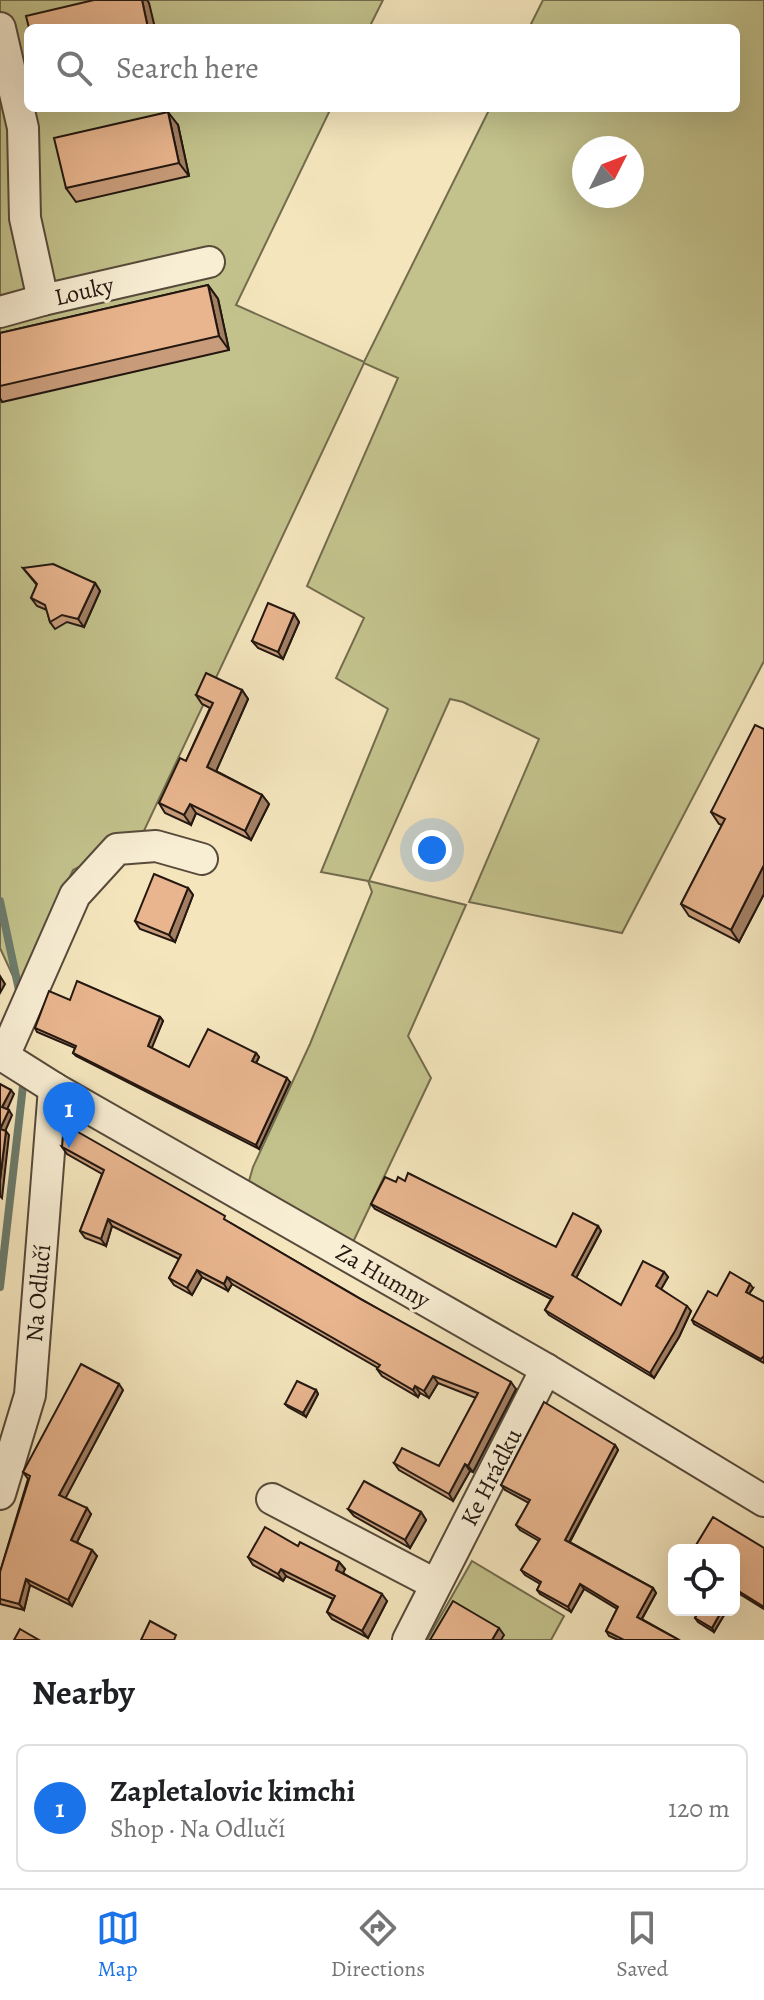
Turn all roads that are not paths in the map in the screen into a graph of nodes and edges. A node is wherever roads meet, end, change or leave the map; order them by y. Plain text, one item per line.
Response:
1 (0, 28) edge
2 (209, 262) dead end
3 (43, 300) junction
4 (0, 312) edge
5 (202, 859) dead end
6 (21, 1067) edge
7 (546, 1369) junction
8 (0, 1494) edge
9 (272, 1499) dead end
10 (764, 1501) edge
11 (435, 1584) junction
12 (408, 1640) edge

1 - 3 street, Louky
2 - 3 street, Louky
3 - 4 street
5 - 6 street, Na Odlučí
6 - 7 street, Za Humny
6 - 8 street, Na Odlučí
7 - 10 street, Za Humny
7 - 11 street, Ke Hrádku
9 - 11 street
11 - 12 street, Ke Hrádku

